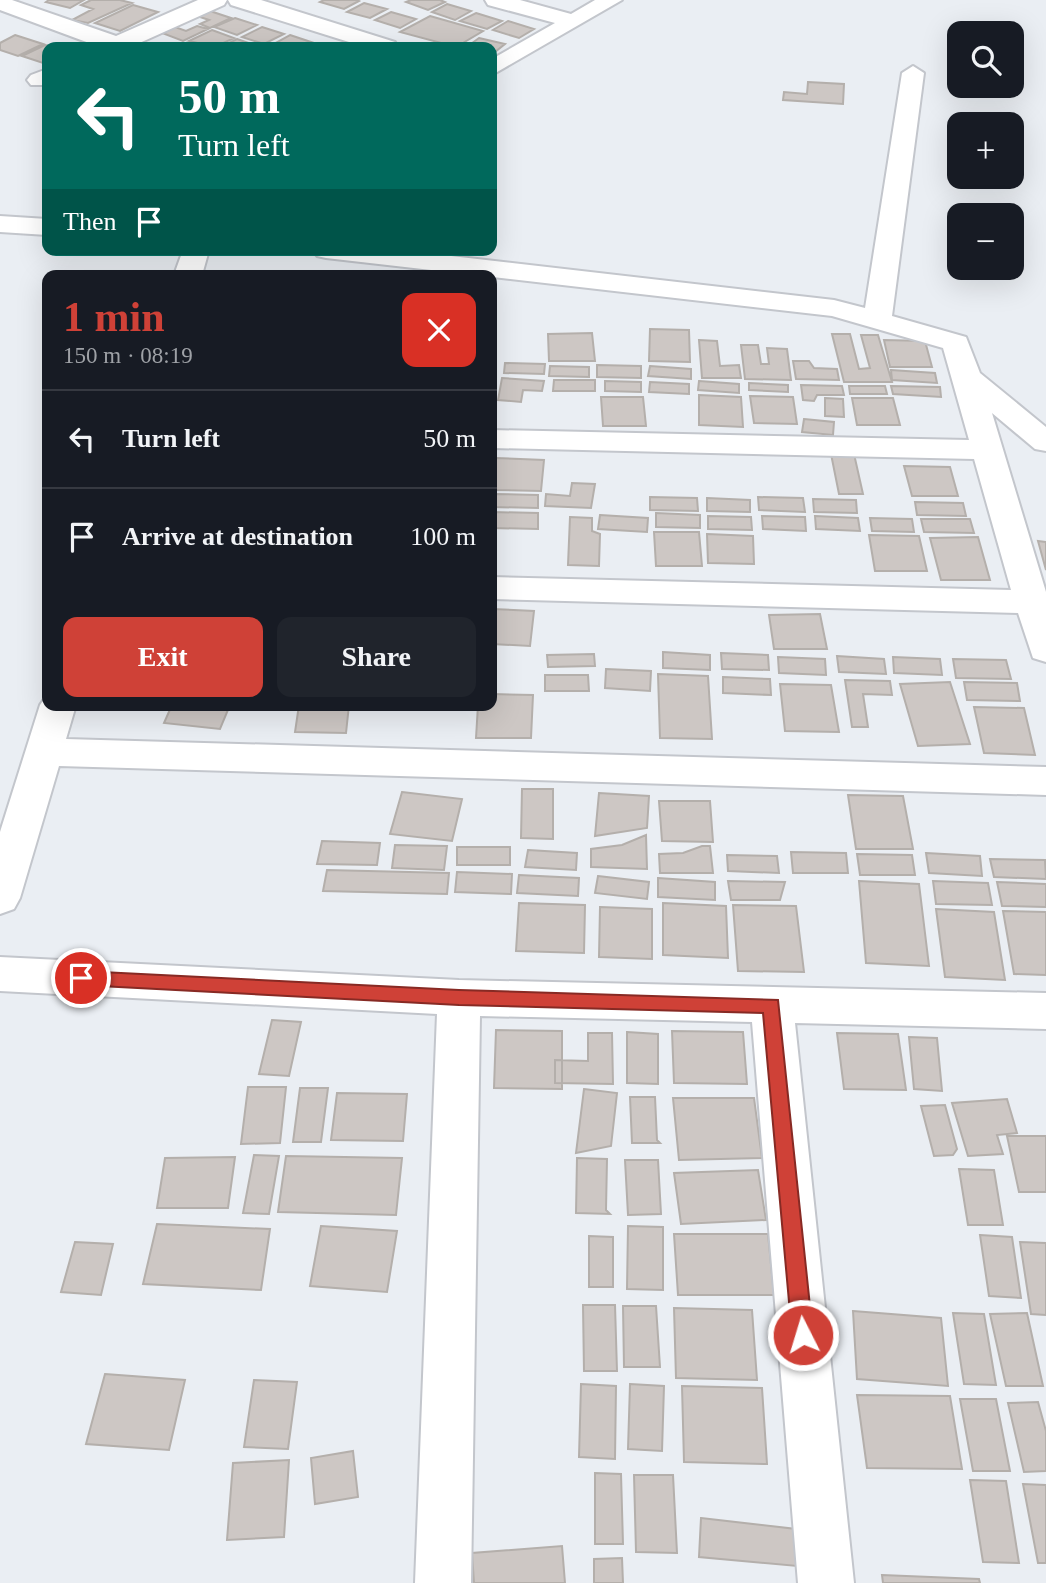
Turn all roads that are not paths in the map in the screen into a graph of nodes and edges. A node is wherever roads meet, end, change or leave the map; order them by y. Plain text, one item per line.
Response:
1 (216, 0) edge
2 (239, 0) edge
3 (496, 0) edge
4 (611, 0) edge
5 (15, 4) edge
6 (573, 21) junction
7 (108, 42) edge
8 (127, 42) edge
9 (371, 42) edge
10 (497, 65) edge
11 (913, 73) dead end
12 (0, 225) edge
13 (42, 227) edge
14 (379, 256) edge
15 (877, 320) junction
16 (966, 377) junction
17 (497, 439) edge
18 (1046, 442) edge
19 (987, 450) junction
20 (497, 588) edge
21 (1032, 602) junction
22 (1046, 650) edge
23 (56, 711) edge
24 (44, 752) junction
25 (1046, 781) edge
26 (0, 898) edge
27 (0, 974) edge
28 (459, 998) junction
29 (772, 1006) junction
30 (1046, 1012) edge
31 (443, 1583) edge
32 (826, 1583) edge

1 - 8 street
2 - 9 street
3 - 6 street
4 - 6 street
5 - 7 street
6 - 10 street
11 - 15 street
12 - 13 street
14 - 15 street
15 - 16 street
16 - 18 street
16 - 19 street
17 - 19 street
19 - 21 street
20 - 21 street
21 - 22 street
23 - 24 street
24 - 25 street
24 - 26 street
27 - 28 street
28 - 29 street
28 - 31 street
29 - 30 street
29 - 32 street

